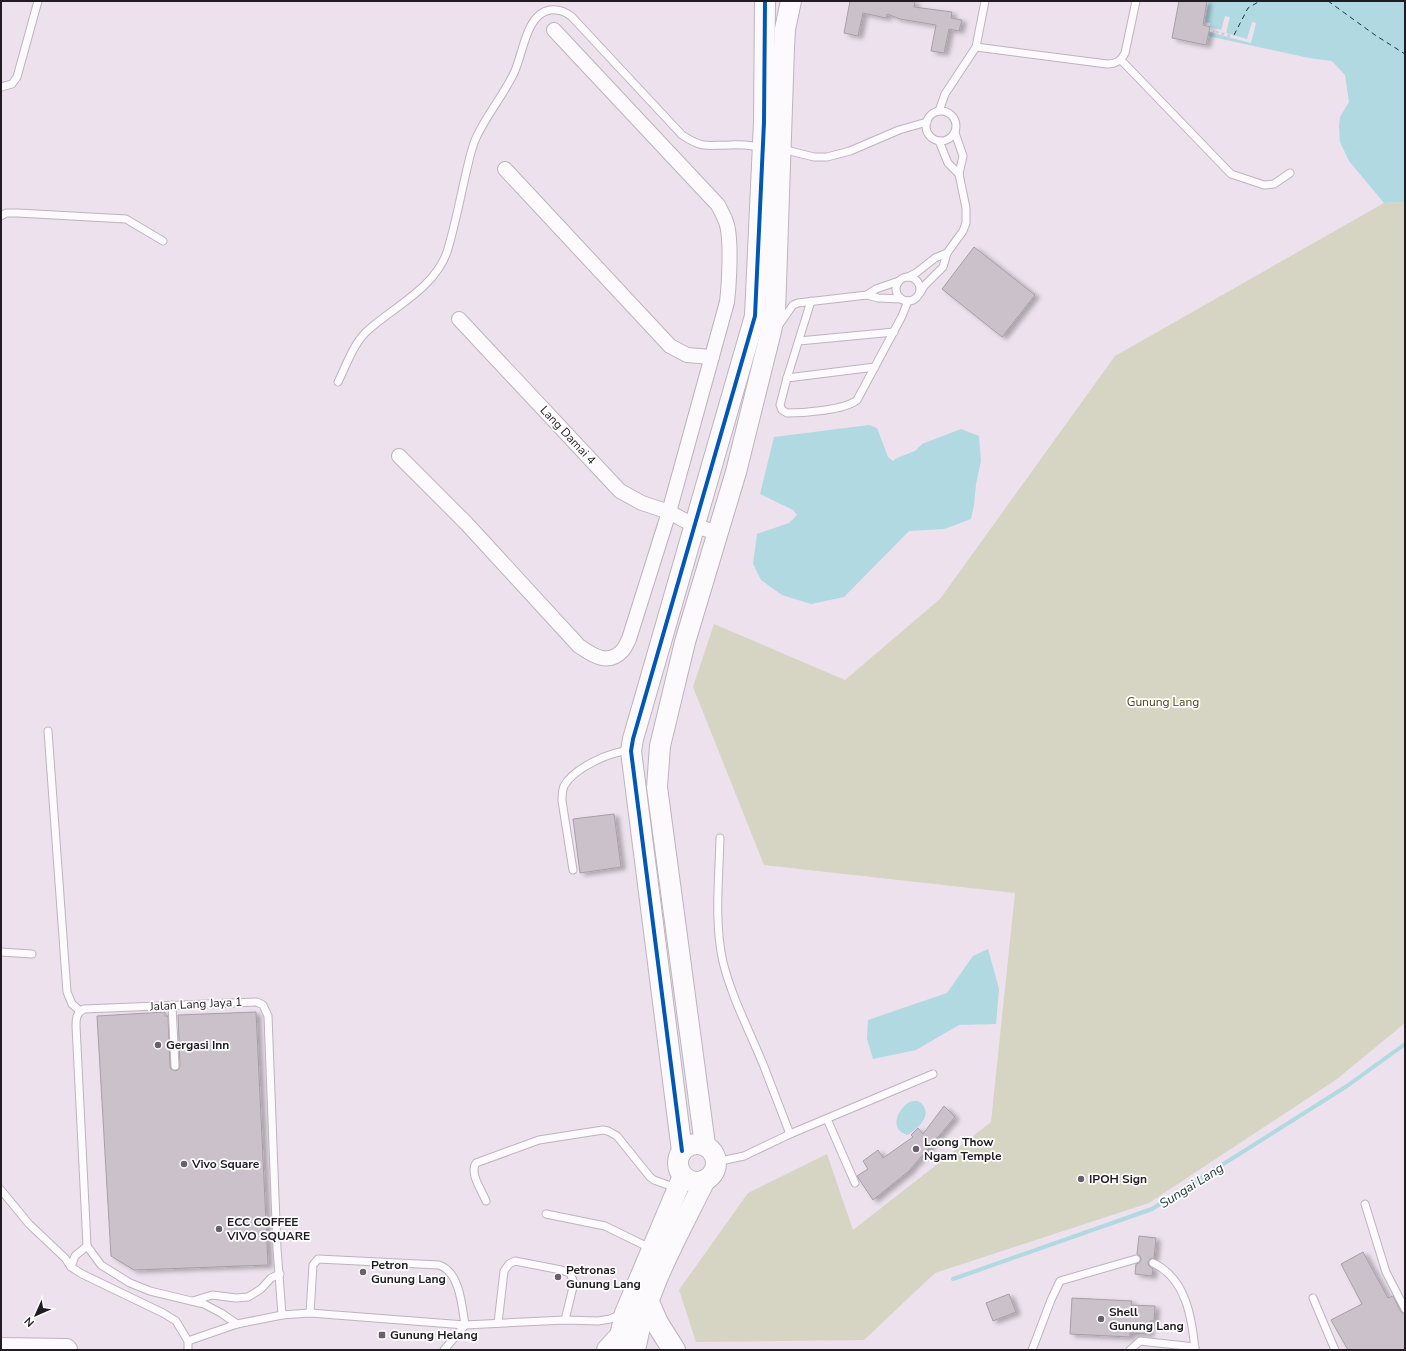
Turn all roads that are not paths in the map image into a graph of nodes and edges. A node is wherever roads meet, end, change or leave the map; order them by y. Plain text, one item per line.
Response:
1 (38, 1) edge
2 (765, 1) edge
3 (791, 1) edge
4 (984, 1) edge
5 (1136, 1) edge
6 (554, 30) dead end
7 (976, 47) junction
8 (1121, 60) junction
9 (1, 86) edge
10 (940, 111) junction
11 (927, 122) junction
12 (955, 133) junction
13 (939, 141) junction
14 (772, 148) junction
15 (504, 169) dead end
16 (1290, 173) dead end
17 (959, 174) junction
18 (1, 216) edge
19 (163, 241) dead end
20 (947, 252) junction
21 (908, 277) junction
22 (899, 281) junction
23 (920, 293) junction
24 (867, 295) junction
25 (905, 300) junction
26 (811, 301) junction
27 (459, 318) dead end
28 (772, 331) junction
29 (894, 332) junction
30 (799, 341) junction
31 (712, 357) junction
32 (875, 367) junction
33 (787, 378) junction
34 (338, 382) dead end
35 (399, 456) dead end
36 (669, 512) junction
37 (696, 526) junction
38 (718, 533) junction
39 (48, 731) dead end
40 (631, 752) junction
41 (720, 838) dead end
42 (573, 870) dead end
43 (1, 952) edge
44 (32, 954) dead end
45 (172, 1005) junction
46 (80, 1011) junction
47 (175, 1066) dead end
48 (932, 1074) dead end
49 (827, 1119) junction
50 (790, 1134) junction
51 (704, 1145) junction
52 (682, 1151) junction
53 (716, 1162) junction
54 (705, 1180) junction
55 (681, 1182) junction
56 (855, 1182) dead end
57 (1, 1190) edge
58 (486, 1201) dead end
59 (1365, 1204) dead end
60 (546, 1214) dead end
61 (86, 1246) junction
62 (652, 1249) junction
63 (1136, 1259) dead end
64 (1153, 1262) dead end
65 (71, 1267) junction
66 (280, 1274) junction
67 (1313, 1298) dead end
68 (192, 1301) junction
69 (648, 1302) junction
70 (1405, 1310) edge
71 (625, 1313) junction
72 (310, 1314) junction
73 (282, 1315) junction
74 (565, 1320) junction
75 (498, 1323) junction
76 (237, 1324) junction
77 (465, 1325) junction
78 (1, 1333) edge
79 (188, 1341) junction
80 (620, 1347) edge
81 (1, 1349) edge
82 (34, 1349) junction
83 (1195, 1349) edge
84 (66, 1350) edge
85 (188, 1350) edge
86 (444, 1350) edge
87 (674, 1350) edge
88 (1032, 1350) edge
89 (1130, 1350) edge
90 (1335, 1350) edge

1 - 9 lane
2 - 14 street
3 - 14 street
4 - 7 lane
5 - 8 lane
6 - 31 street
7 - 8 lane
7 - 10 lane
8 - 16 lane
10 - 11 lane
10 - 12 lane
11 - 13 lane
11 - 14 lane
12 - 13 lane
12 - 17 lane
13 - 17 lane
14 - 28 street
14 - 34 lane
14 - 37 street
15 - 31 street
17 - 20 lane
18 - 19 lane
20 - 21 lane
20 - 23 lane
21 - 22 lane
21 - 23 lane
22 - 24 lane
22 - 25 lane
23 - 25 lane
24 - 25 lane
24 - 26 lane
25 - 29 lane
26 - 28 lane
26 - 30 lane
27 - 36 street, Lang Damai 4
28 - 38 street
29 - 30 lane
29 - 32 lane
30 - 33 lane
31 - 36 street
32 - 33 lane
32 - 33 lane
35 - 36 street
36 - 37 street, Lang Damai 4
37 - 38 street, Lang Damai 4
37 - 40 street
38 - 51 street
39 - 46 lane
40 - 42 lane
40 - 52 street
41 - 50 lane
43 - 44 lane
45 - 46 lane, Jalan Lang Jaya 1
45 - 47 lane
45 - 66 lane, Jalan Lang Jaya 1
46 - 61 lane
48 - 49 lane
49 - 50 lane
49 - 56 lane
50 - 53 lane
51 - 52 street
51 - 53 street
52 - 55 street
53 - 54 street
54 - 55 street
54 - 69 street
55 - 58 lane
55 - 62 street
57 - 65 lane
59 - 70 lane
60 - 62 lane
61 - 65 lane
61 - 68 lane
62 - 71 street
63 - 88 lane
64 - 83 lane
65 - 79 lane
66 - 68 lane
66 - 73 lane, Jalan Lang Jaya 1
67 - 90 lane
68 - 76 lane
69 - 80 street
69 - 87 highway
71 - 74 lane
71 - 80 street
72 - 73 lane
72 - 77 lane
72 - 77 lane
73 - 76 lane
74 - 75 lane
74 - 75 lane
75 - 77 lane
76 - 79 lane
77 - 86 lane
78 - 82 highway
79 - 85 lane
81 - 82 highway
82 - 84 highway
83 - 89 lane

